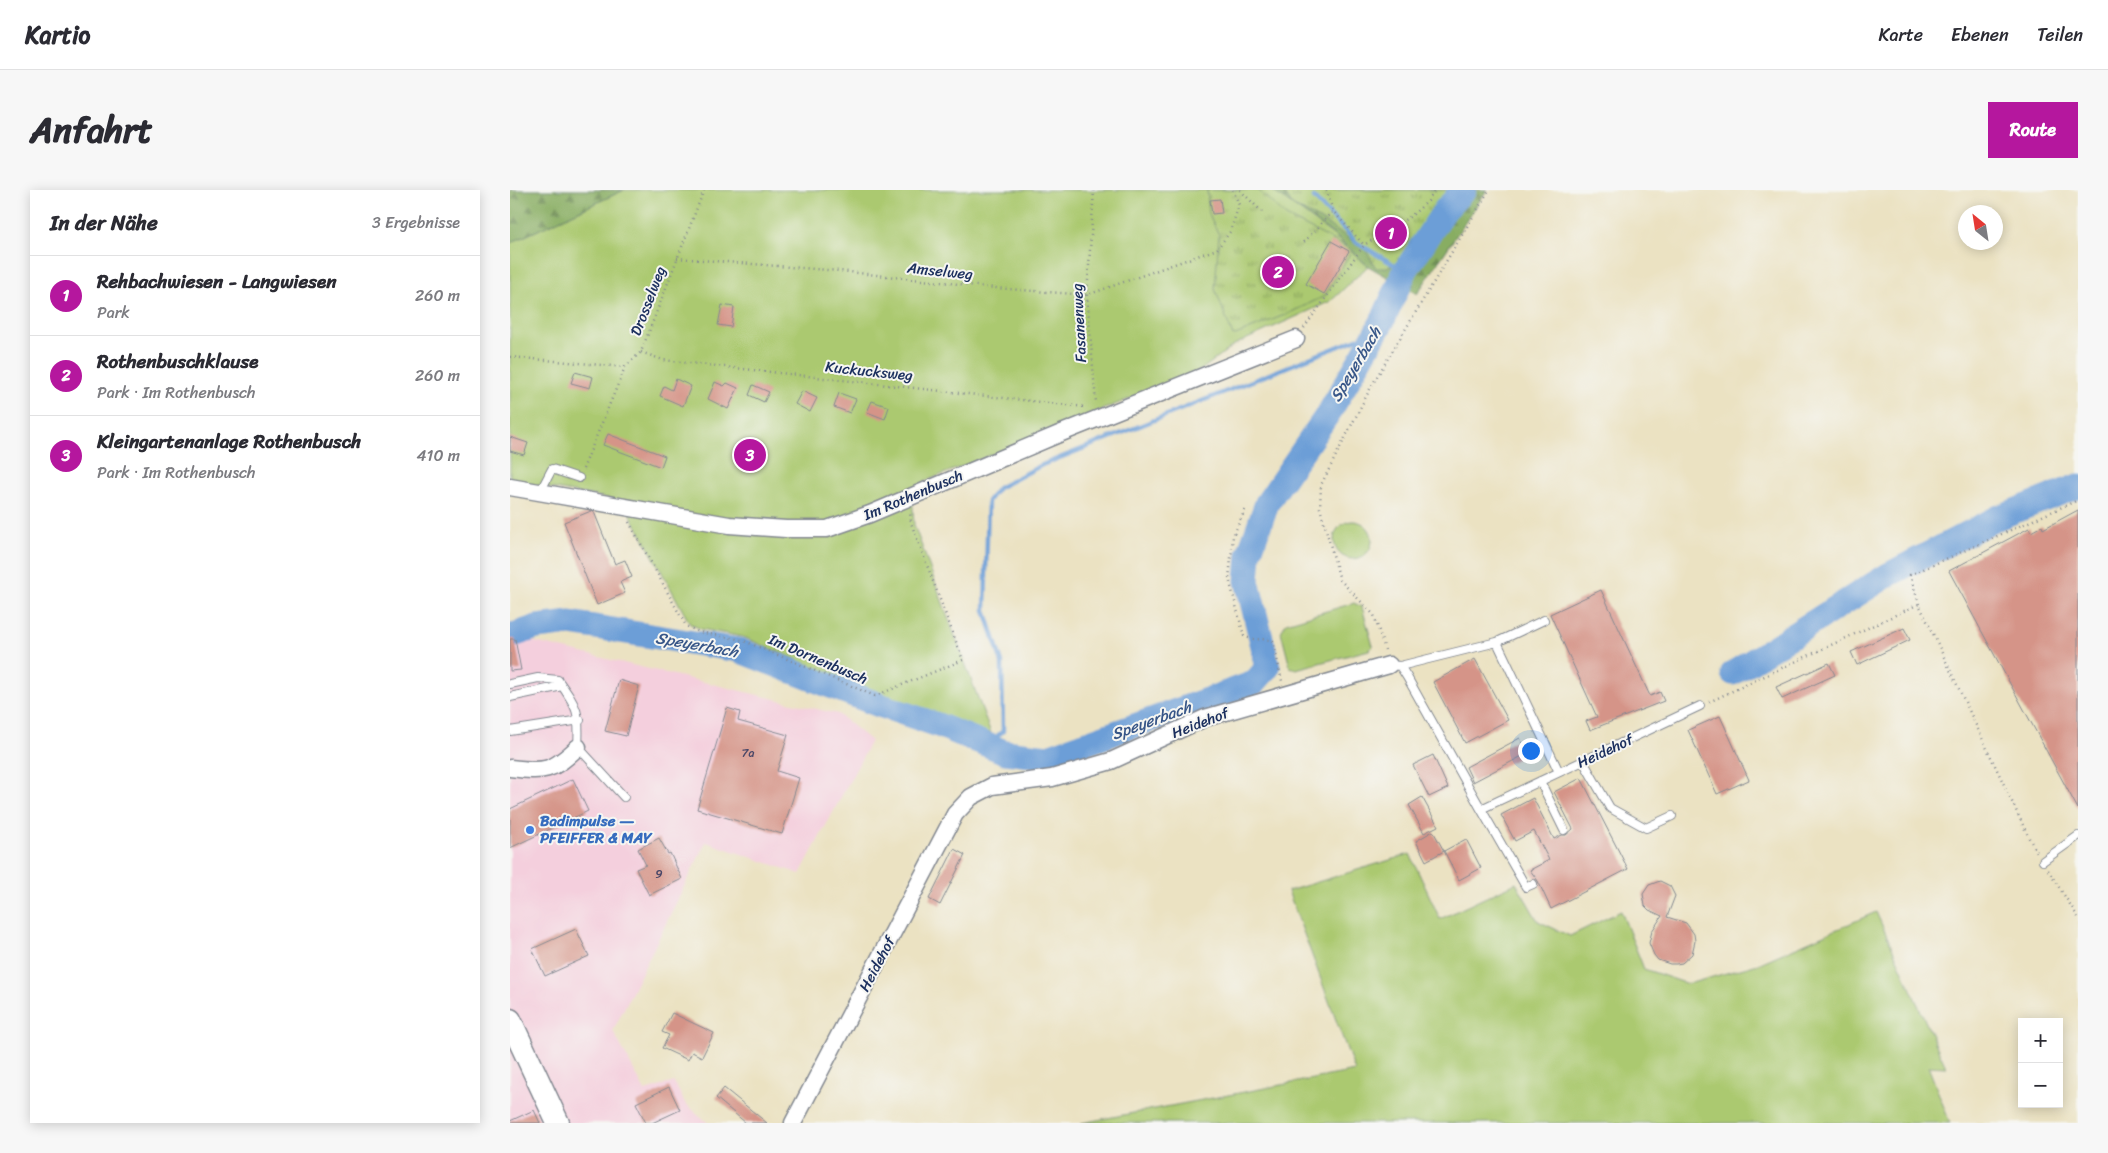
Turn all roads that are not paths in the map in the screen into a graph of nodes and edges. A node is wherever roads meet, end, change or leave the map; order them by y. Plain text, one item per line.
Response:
1 (1296, 339) road end
2 (579, 478) road end
3 (510, 487) edge
4 (540, 492) junction
5 (1544, 620) dead end
6 (1497, 642) junction
7 (1394, 666) junction
8 (510, 684) edge
9 (562, 686) junction
10 (510, 696) edge
11 (1700, 706) road end
12 (580, 720) junction
13 (510, 731) edge
14 (578, 747) junction
15 (1583, 761) junction
16 (510, 768) edge
17 (1559, 772) junction
18 (1540, 781) junction
19 (624, 797) dead end
20 (1481, 809) junction
21 (1672, 816) dead end
22 (1564, 830) dead end
23 (2078, 836) edge
24 (2043, 860) road end
25 (1533, 884) dead end
26 (510, 1020) edge
27 (556, 1122) edge
28 (793, 1123) edge

1 - 4 street, Im Rothenbusch
2 - 4 lane
3 - 4 street, Im Rothenbusch
5 - 6 lane
6 - 7 lane
6 - 17 lane
7 - 20 lane
7 - 28 street, Heidehof
8 - 9 lane
9 - 10 lane
9 - 12 lane
11 - 15 lane, Heidehof
12 - 13 lane
12 - 14 lane
14 - 16 street
14 - 19 lane
15 - 17 lane, Heidehof
15 - 21 lane
17 - 18 lane, Heidehof
18 - 20 lane, Heidehof
18 - 22 lane
20 - 25 lane
23 - 24 lane
26 - 27 street

